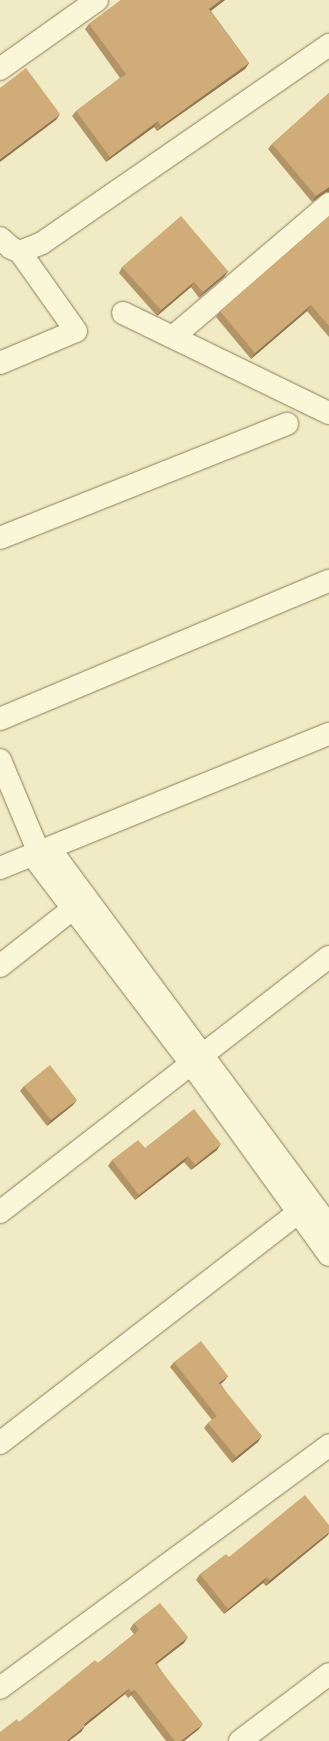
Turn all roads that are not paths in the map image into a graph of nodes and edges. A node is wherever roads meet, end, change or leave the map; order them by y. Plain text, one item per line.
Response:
1 (97, 0) edge
2 (329, 45) edge
3 (0, 69) edge
4 (329, 204) edge
5 (0, 238) edge
6 (20, 252) junction
7 (123, 313) dead end
8 (174, 336) junction
9 (0, 363) edge
10 (326, 408) edge
11 (287, 424) dead end
12 (0, 538) edge
13 (329, 581) edge
14 (0, 719) edge
15 (329, 734) edge
16 (0, 760) edge
17 (41, 853) junction
18 (0, 868) edge
19 (79, 904) junction
20 (329, 957) edge
21 (0, 966) edge
22 (198, 1060) junction
23 (304, 1207) junction
24 (0, 1212) edge
25 (329, 1226) edge
26 (329, 1255) edge
27 (0, 1443) edge
28 (329, 1445) edge
29 (329, 1674) edge
30 (0, 1688) edge
31 (240, 1741) edge

1 - 3 street
2 - 6 street
4 - 8 street
5 - 6 street
6 - 9 street
7 - 8 street
8 - 10 street
11 - 12 street
13 - 14 street
15 - 17 street
16 - 17 street
17 - 18 street
17 - 19 street
19 - 21 street
19 - 22 street
20 - 22 street
22 - 23 street
22 - 24 street
23 - 25 street
23 - 26 street
23 - 27 street
28 - 30 street
29 - 31 street

